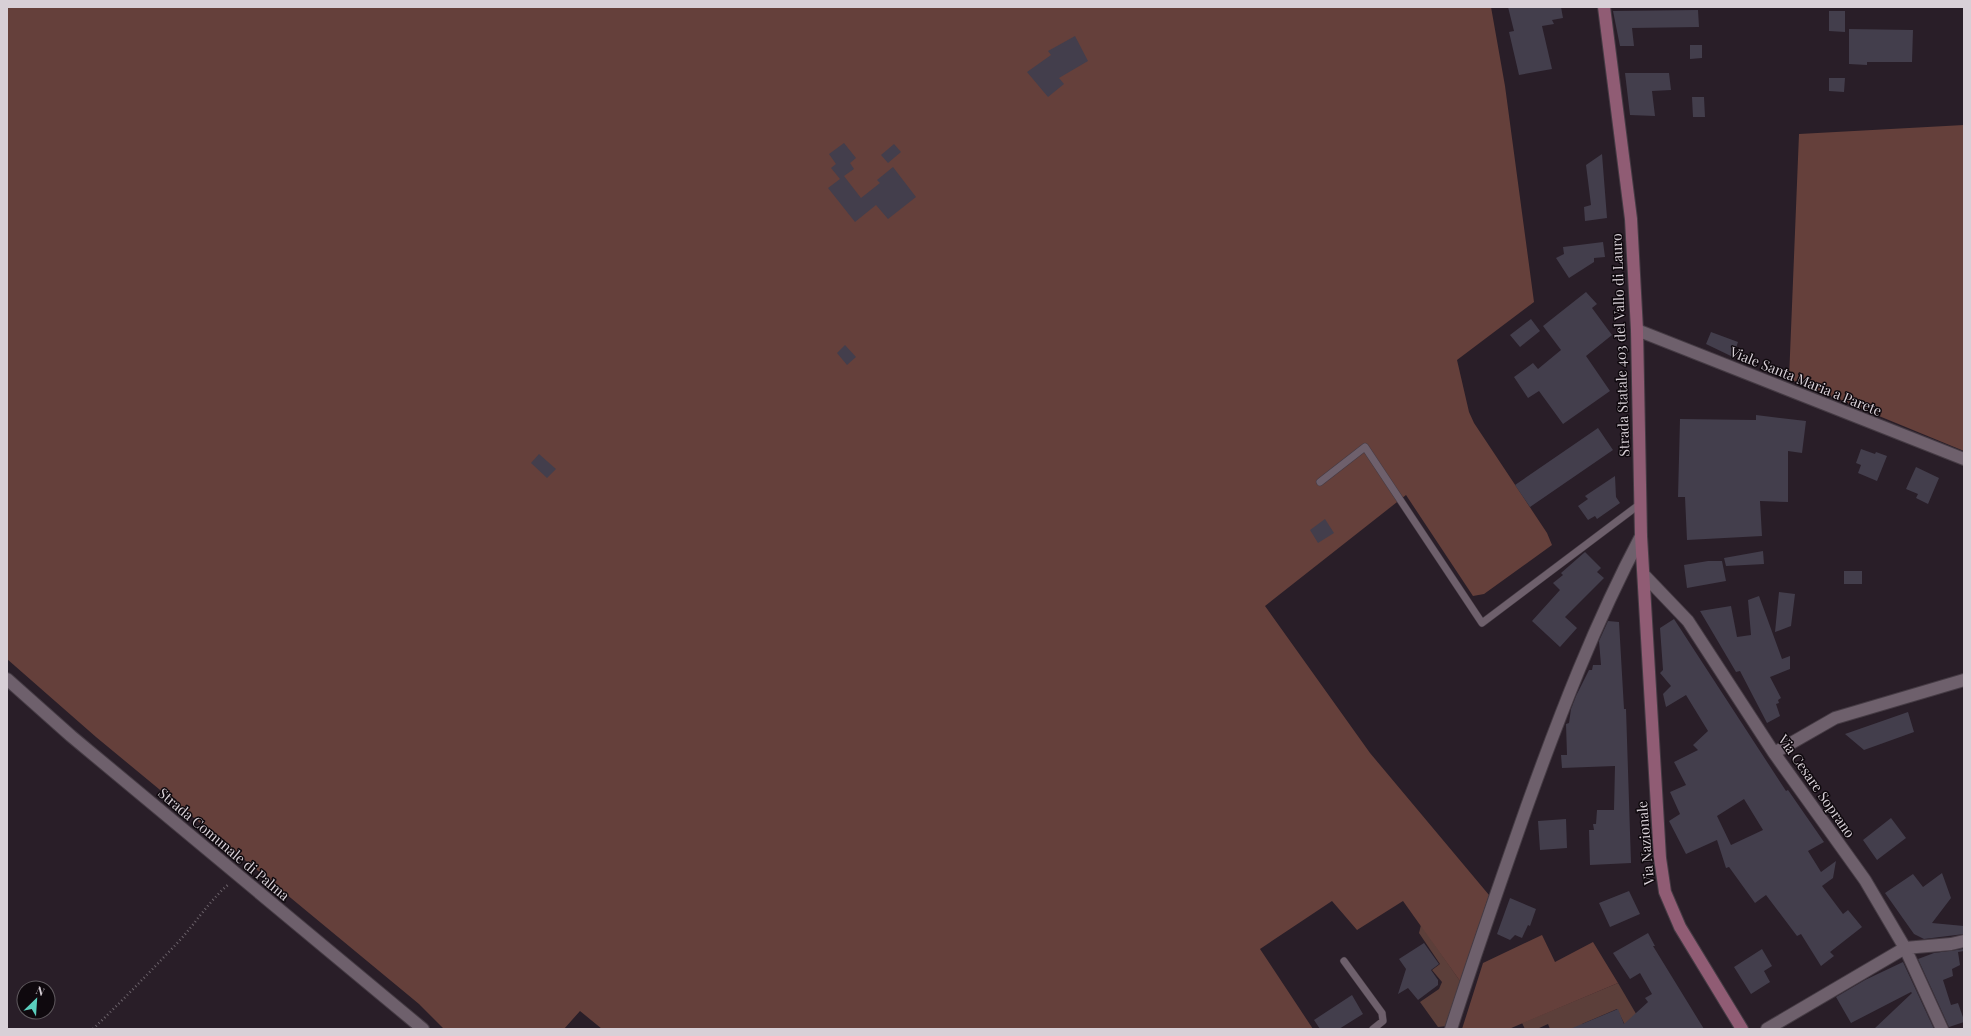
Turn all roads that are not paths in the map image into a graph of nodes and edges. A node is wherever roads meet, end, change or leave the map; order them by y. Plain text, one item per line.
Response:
1 (1604, 7) edge
2 (1637, 330) junction
3 (1964, 459) edge
4 (1320, 482) dead end
5 (1640, 504) junction
6 (1641, 536) junction
7 (1644, 574) junction
8 (7, 679) edge
9 (1964, 680) edge
10 (1649, 683) joint
11 (1774, 753) junction
12 (1964, 941) edge
13 (1905, 948) junction
14 (1344, 961) dead end
15 (423, 1029) edge
16 (1374, 1029) edge
17 (1451, 1029) edge
18 (1742, 1029) edge
19 (1768, 1029) edge
20 (1942, 1029) edge

1 - 2 main road, Strada Statale 403 del Vallo di Lauro
2 - 3 street, Viale Santa Maria a Parete
2 - 5 main road, Strada Statale 403 del Vallo di Lauro
4 - 5 lane
5 - 6 main road, Strada Statale 403 del Vallo di Lauro
6 - 7 main road, Strada Statale 403 del Vallo di Lauro
6 - 17 street
7 - 10 main road, Strada Statale 403 del Vallo di Lauro
7 - 11 street, Via Cesare Soprano
8 - 15 street, Strada Comunale di Palma
9 - 11 street
10 - 18 main road, Via Nazionale
11 - 13 street, Via Cesare Soprano
12 - 13 street
13 - 19 street
13 - 20 street, Via Cesare Soprano
14 - 16 lane

